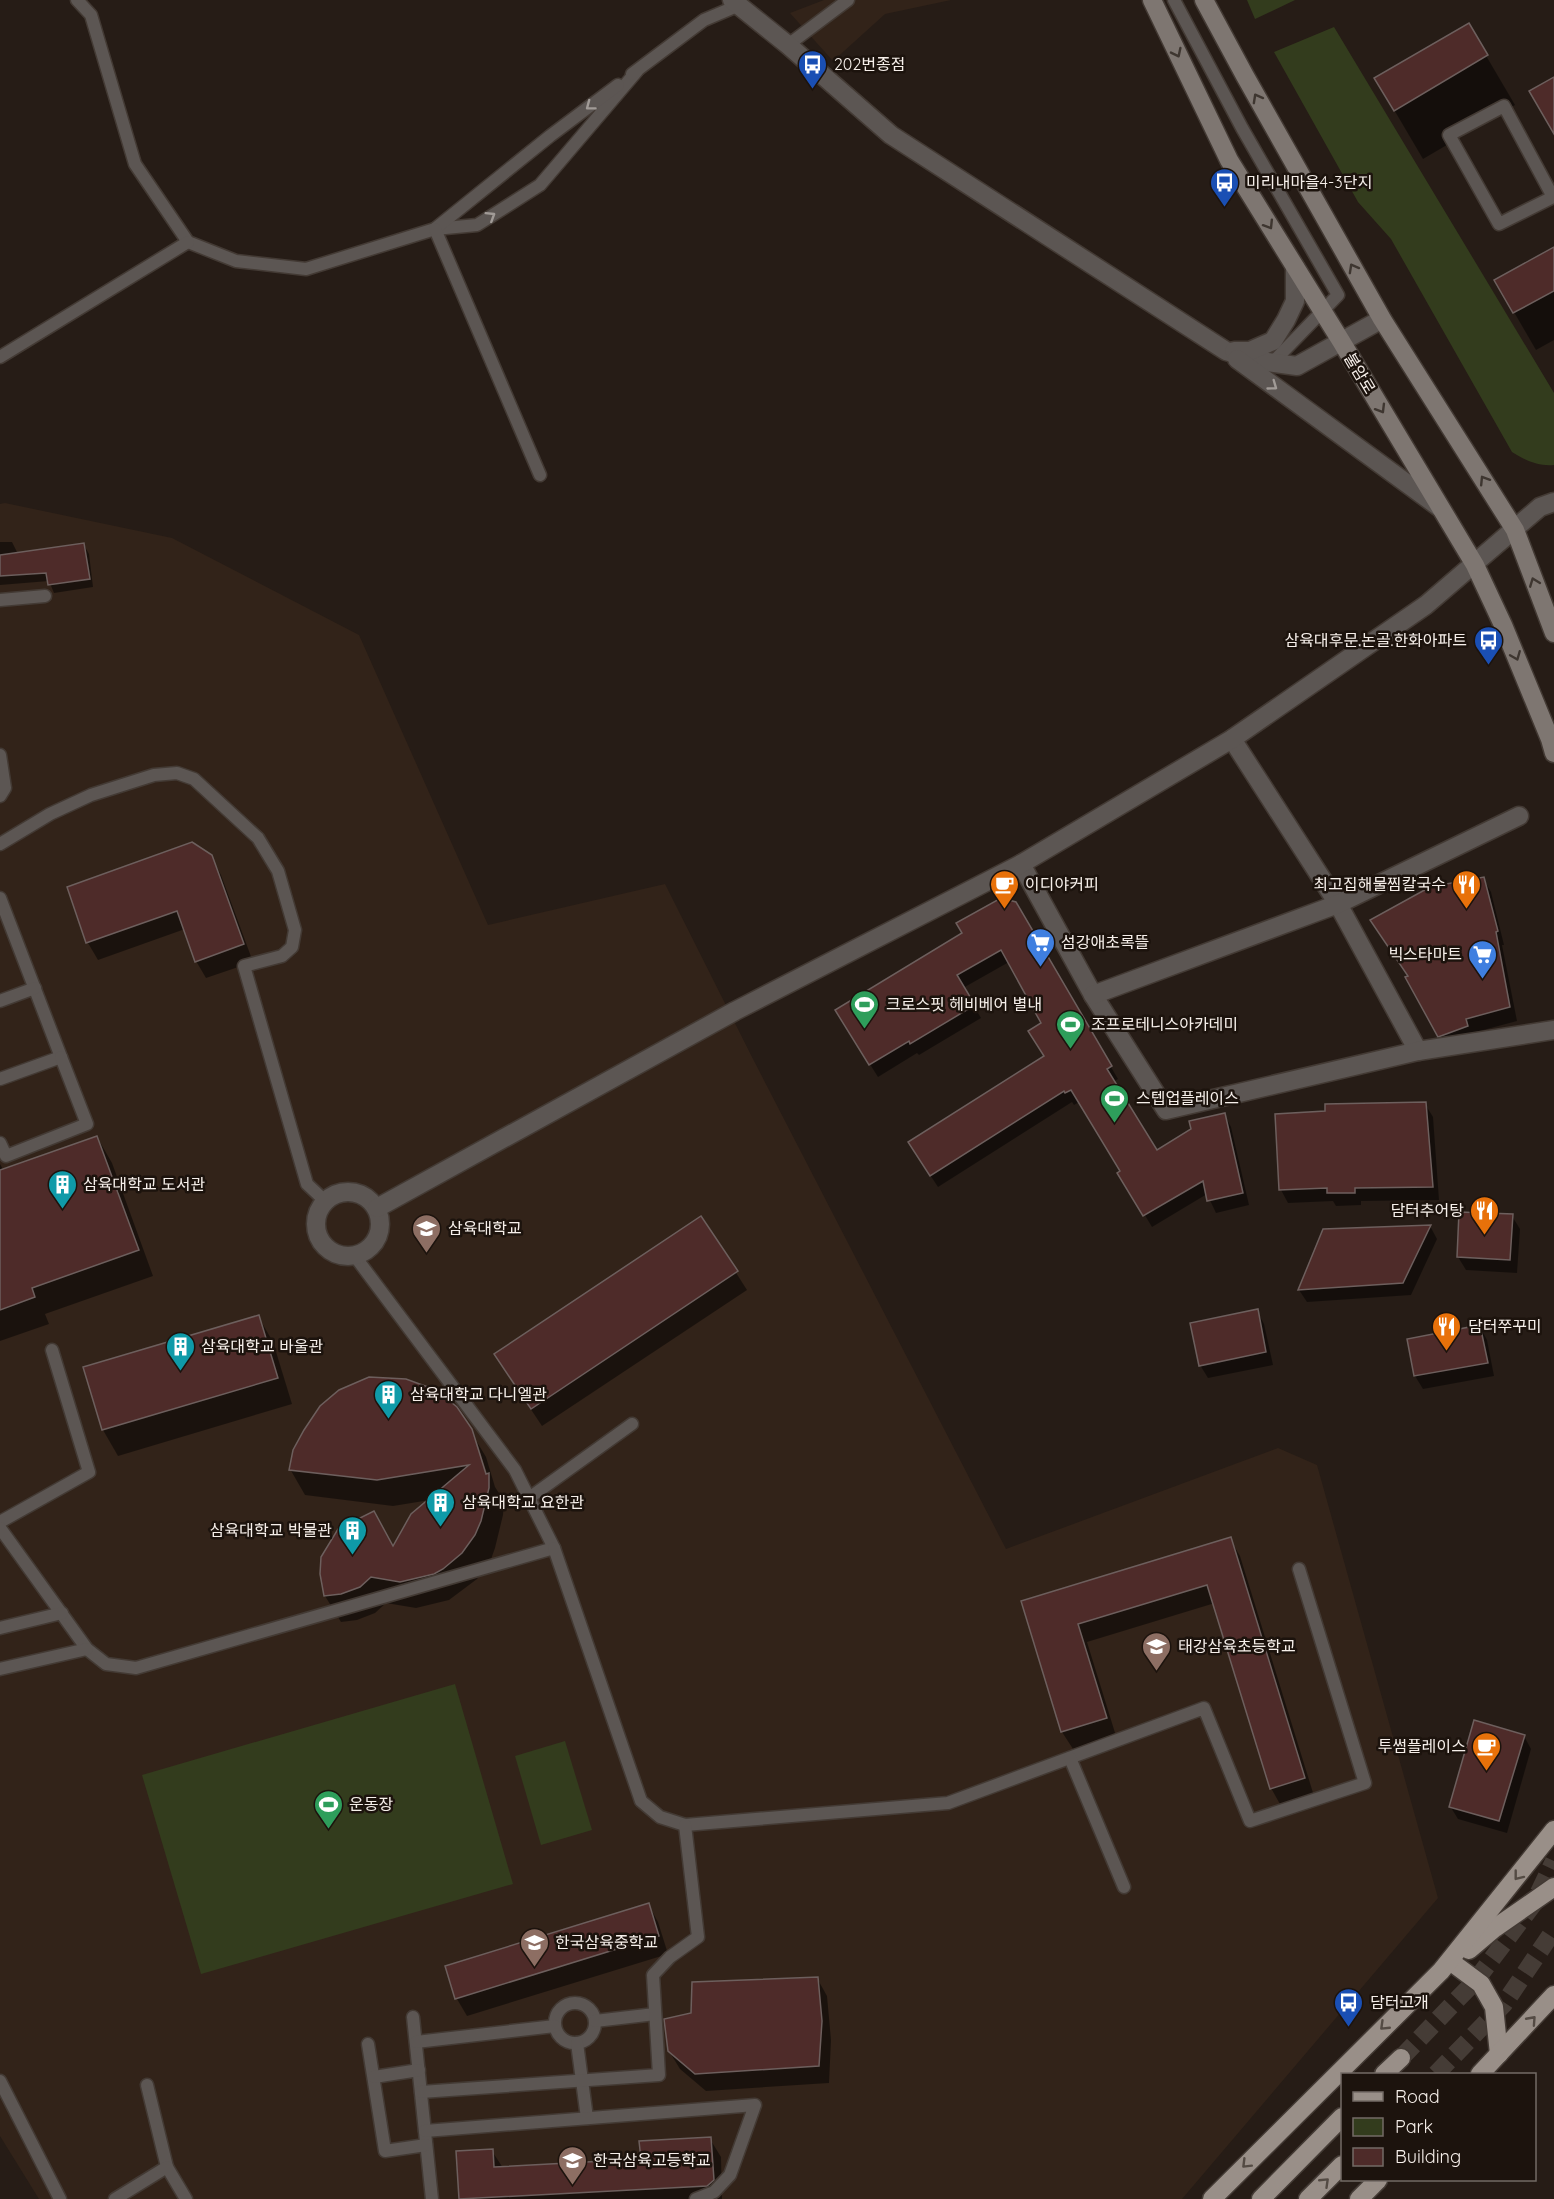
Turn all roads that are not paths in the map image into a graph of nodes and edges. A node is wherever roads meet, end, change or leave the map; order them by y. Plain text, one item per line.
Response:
1 (77, 0) edge
2 (848, 0) edge
3 (1152, 0) edge
4 (1174, 0) edge
5 (1204, 0) edge
6 (734, 3) edge
7 (788, 45) junction
8 (637, 71) junction
9 (1554, 196) edge
10 (435, 229) junction
11 (188, 242) junction
12 (1295, 267) junction
13 (1322, 311) junction
14 (1382, 319) junction
15 (1341, 341) junction
16 (1226, 351) junction
17 (0, 357) edge
18 (1273, 362) junction
19 (540, 475) dead end
20 (1554, 502) edge
21 (1439, 507) junction
22 (1515, 530) junction
23 (1474, 565) junction
24 (45, 596) dead end
25 (0, 600) edge
26 (1554, 633) edge
27 (1232, 738) junction
28 (1554, 753) edge
29 (0, 755) edge
30 (0, 796) edge
31 (1519, 816) dead end
32 (0, 844) edge
33 (1021, 864) junction
34 (0, 898) edge
35 (1338, 904) junction
36 (35, 988) junction
37 (1093, 995) junction
38 (0, 1001) edge
39 (1554, 1030) edge
40 (1418, 1051) junction
41 (61, 1057) junction
42 (0, 1079) edge
43 (0, 1143) edge
44 (325, 1201) junction
45 (377, 1208) junction
46 (354, 1255) junction
47 (52, 1350) dead end
48 (632, 1424) dead end
49 (529, 1498) junction
50 (0, 1522) edge
51 (0, 1528) edge
52 (554, 1548) junction
53 (1299, 1569) dead end
54 (62, 1613) junction
55 (0, 1628) edge
56 (87, 1649) junction
57 (0, 1669) edge
58 (1070, 1758) junction
59 (686, 1826) junction
60 (1554, 1830) edge
61 (1124, 1887) dead end
62 (1554, 1887) edge
63 (1447, 1967) junction
64 (1554, 1995) edge
65 (655, 2014) junction
66 (413, 2017) dead end
67 (595, 2021) junction
68 (555, 2026) junction
69 (416, 2042) junction
70 (577, 2043) junction
71 (368, 2044) dead end
72 (1499, 2054) junction
73 (1401, 2058) tunnel mouth
74 (419, 2070) junction
75 (1385, 2073) edge
76 (1481, 2073) edge
77 (374, 2077) junction
78 (582, 2080) junction
79 (0, 2081) edge
80 (147, 2085) dead end
81 (421, 2092) junction
82 (587, 2118) junction
83 (1341, 2118) edge
84 (425, 2131) junction
85 (426, 2145) junction
86 (1341, 2166) edge
87 (167, 2167) junction
88 (1377, 2181) edge
89 (60, 2199) edge
90 (115, 2199) edge
91 (186, 2199) edge
92 (432, 2199) edge
93 (696, 2199) edge
94 (1212, 2199) edge
95 (1261, 2199) edge
96 (1308, 2199) edge
97 (1359, 2199) edge

1 - 11 lane
2 - 7 lane
3 -> 12 street, 불암로
4 - 13 lane
14 -> 5 street
6 - 7 street
6 - 8 lane
7 - 16 street
8 -> 10 lane
10 -> 8 lane
9 - 9 lane
10 - 11 lane
10 - 19 lane
11 - 17 lane
12 - 13 street, 불암로
12 - 16 street
13 - 15 street, 불암로
13 - 18 lane
14 - 15 street
22 -> 14 street
15 - 18 street
15 -> 21 street, 불암로
16 - 18 street
16 -> 21 street
20 - 22 street
21 - 23 street, 불암로
22 - 23 street
26 -> 22 street
23 - 27 street
23 -> 28 street, 불암로
24 - 25 lane
27 - 33 street
27 - 35 street
29 - 30 lane
31 - 35 street
32 - 44 lane
33 - 37 street
33 - 45 street
34 - 36 lane
35 - 37 street
35 - 40 street
36 - 38 lane
36 - 41 lane
37 - 40 street
39 - 40 street
41 - 42 lane
41 - 43 lane
44 - 45 street
44 - 46 street
45 - 46 street
46 - 49 lane
47 - 50 lane
48 - 49 lane
49 - 52 lane
51 - 54 lane
52 - 56 lane
52 - 59 lane
53 - 58 lane
54 - 55 lane
54 - 56 lane
56 - 57 lane
58 - 59 lane
58 - 61 lane
59 - 65 lane
60 -> 63 main road
62 - 63 main road
63 - 72 main road
63 -> 94 main road
72 -> 64 main road
65 - 67 lane
65 - 78 lane
66 - 69 lane
67 - 68 lane
67 - 70 lane
68 - 69 lane
68 - 70 lane
69 - 74 lane
70 - 78 lane
71 - 77 lane
72 - 76 main road
73 - 75 main road
74 - 77 lane
74 - 81 lane
77 - 85 lane
78 - 81 lane
78 - 82 lane
79 - 89 lane
80 - 87 lane
81 - 84 lane
82 - 84 lane
82 - 93 lane
83 - 95 main road
84 - 85 lane
85 - 92 lane
96 -> 86 main road
87 - 90 lane
87 - 91 lane
88 - 97 main road

